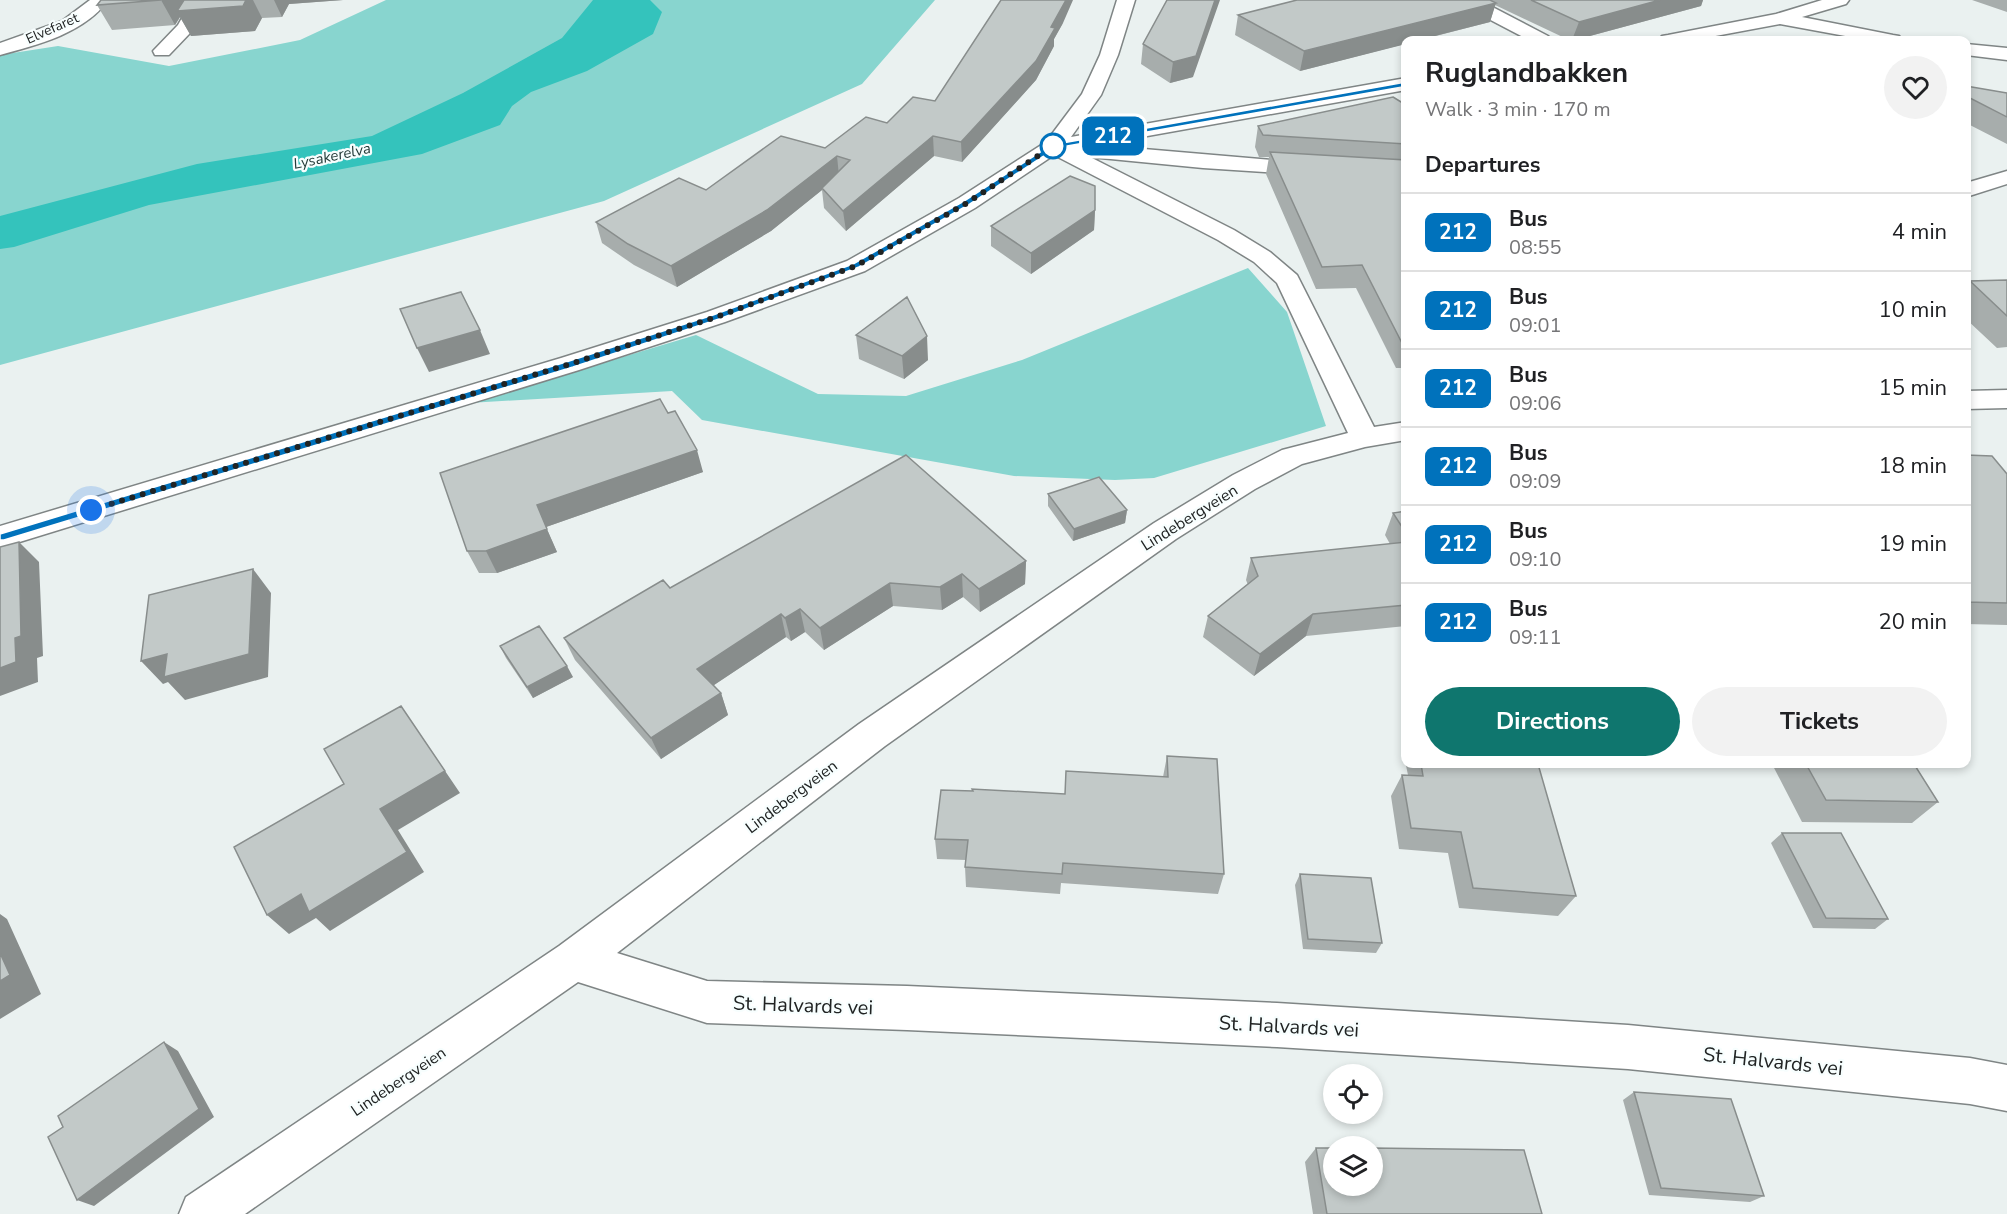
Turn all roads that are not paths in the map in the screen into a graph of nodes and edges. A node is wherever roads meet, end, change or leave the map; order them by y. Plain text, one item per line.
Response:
1 (99, 0) edge
2 (201, 0) edge
3 (1126, 0) edge
4 (1466, 0) edge
5 (1840, 0) edge
6 (1779, 19) junction
7 (1534, 36) edge
8 (1689, 36) edge
9 (1871, 36) edge
10 (0, 49) edge
11 (1971, 50) edge
12 (162, 51) dead end
13 (2007, 54) edge
14 (1401, 85) edge
15 (1053, 146) junction
16 (1330, 170) edge
17 (2006, 177) edge
18 (1971, 188) edge
19 (2007, 399) edge
20 (1971, 400) edge
21 (1401, 432) edge
22 (1365, 438) junction
23 (0, 537) edge
24 (574, 960) junction
25 (2007, 1088) edge
26 (203, 1214) edge

1 - 10 street, Elvefaret
2 - 12 street
3 - 15 street
4 - 7 street
5 - 6 street
6 - 8 street
6 - 9 street
11 - 13 street
14 - 15 street
15 - 16 street
15 - 22 street
15 - 23 street
17 - 18 street
19 - 20 street
21 - 22 street, Lindebergveien
22 - 24 street, Lindebergveien
24 - 25 street, St. Halvards vei
24 - 26 street, Lindebergveien

